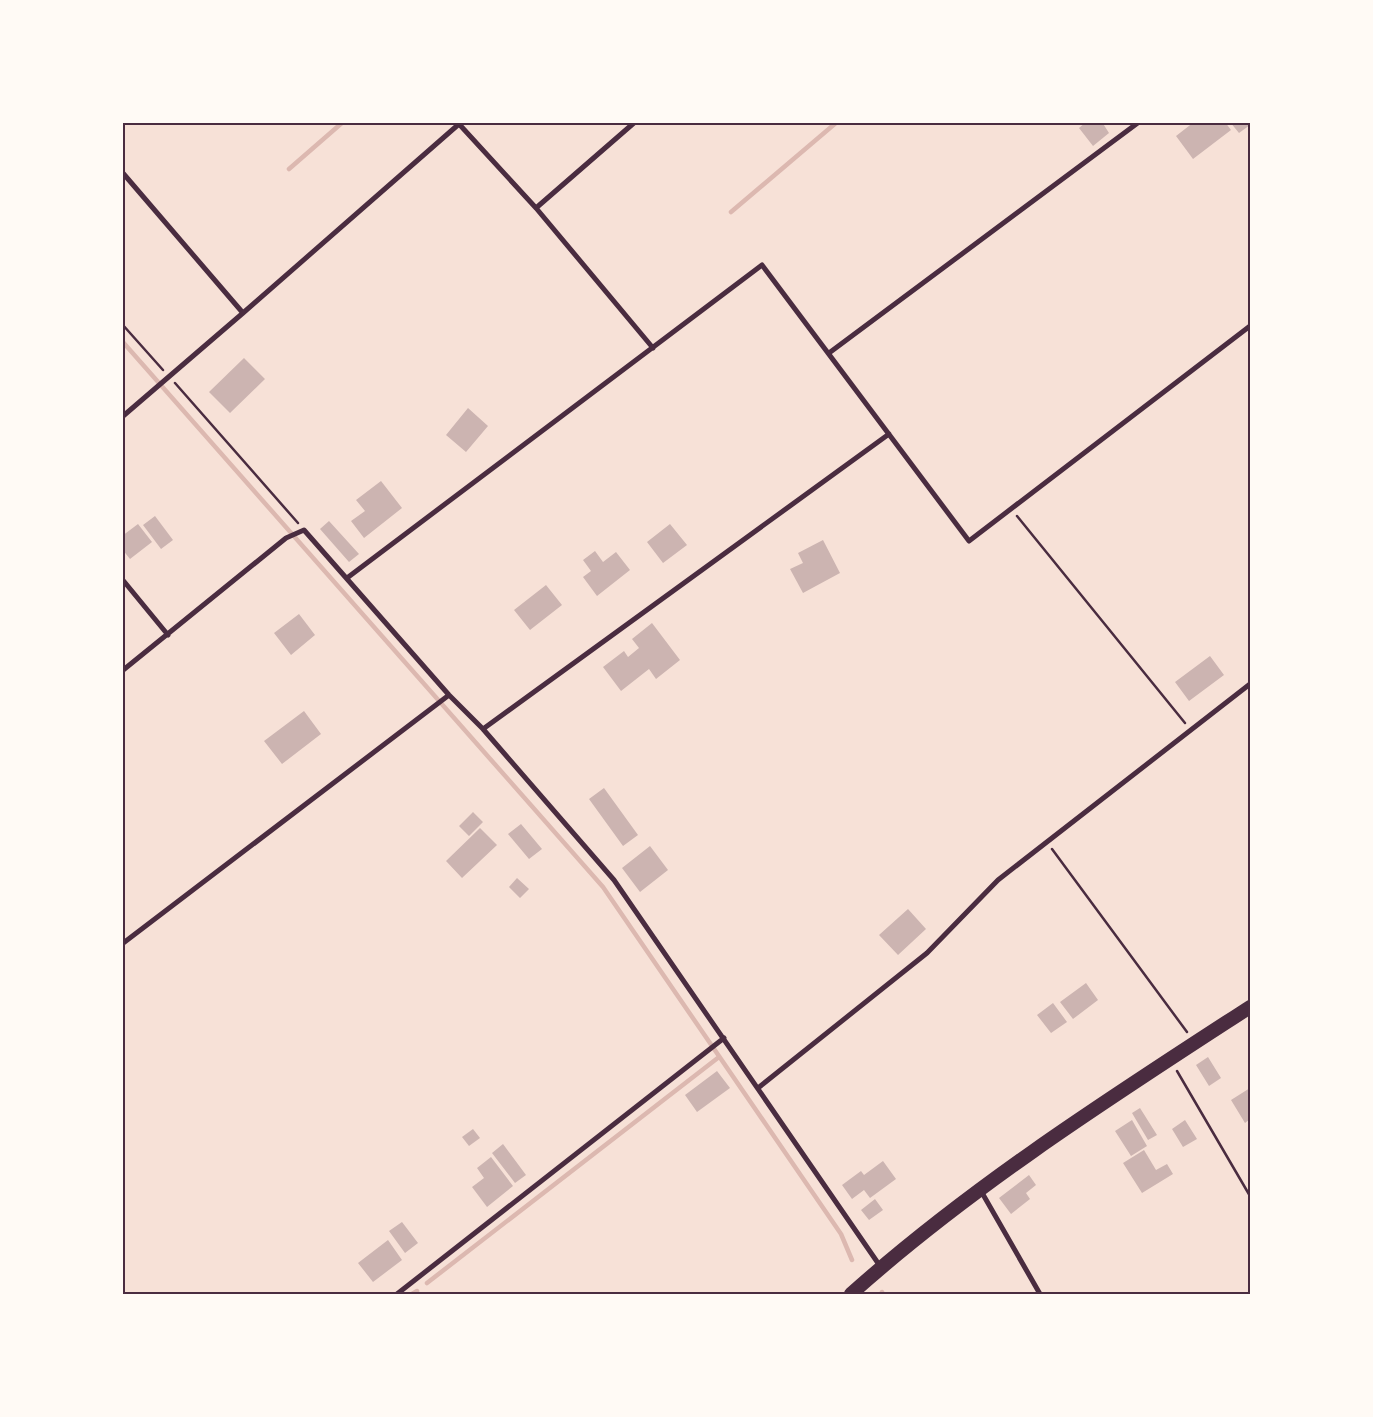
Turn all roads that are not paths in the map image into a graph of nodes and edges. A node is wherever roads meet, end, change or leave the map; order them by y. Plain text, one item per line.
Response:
1 (635, 122) edge
2 (1139, 122) edge
3 (122, 172) edge
4 (536, 208) junction
5 (244, 314) junction
6 (1250, 326) edge
7 (653, 348) junction
8 (829, 354) junction
9 (122, 417) edge
10 (889, 434) junction
11 (347, 578) junction
12 (122, 579) edge
13 (168, 635) junction
14 (122, 671) edge
15 (1250, 684) edge
16 (449, 695) junction
17 (483, 729) junction
18 (122, 944) edge
19 (1250, 1007) edge
20 (724, 1038) junction
21 (758, 1088) junction
22 (980, 1188) junction
23 (881, 1267) junction
24 (397, 1294) edge
25 (850, 1294) edge
26 (1040, 1294) edge

1 - 4 street
2 - 8 street
3 - 5 street
4 - 5 street
4 - 7 street
5 - 9 street
6 - 10 street
7 - 8 street
7 - 11 street
8 - 10 street
10 - 17 street
11 - 13 street
11 - 16 street
12 - 13 street
13 - 14 street
15 - 21 street
16 - 17 street
16 - 18 street
17 - 20 street
19 - 22 highway
20 - 21 street
20 - 24 street
21 - 23 street
22 - 23 highway
22 - 26 street
23 - 25 highway

